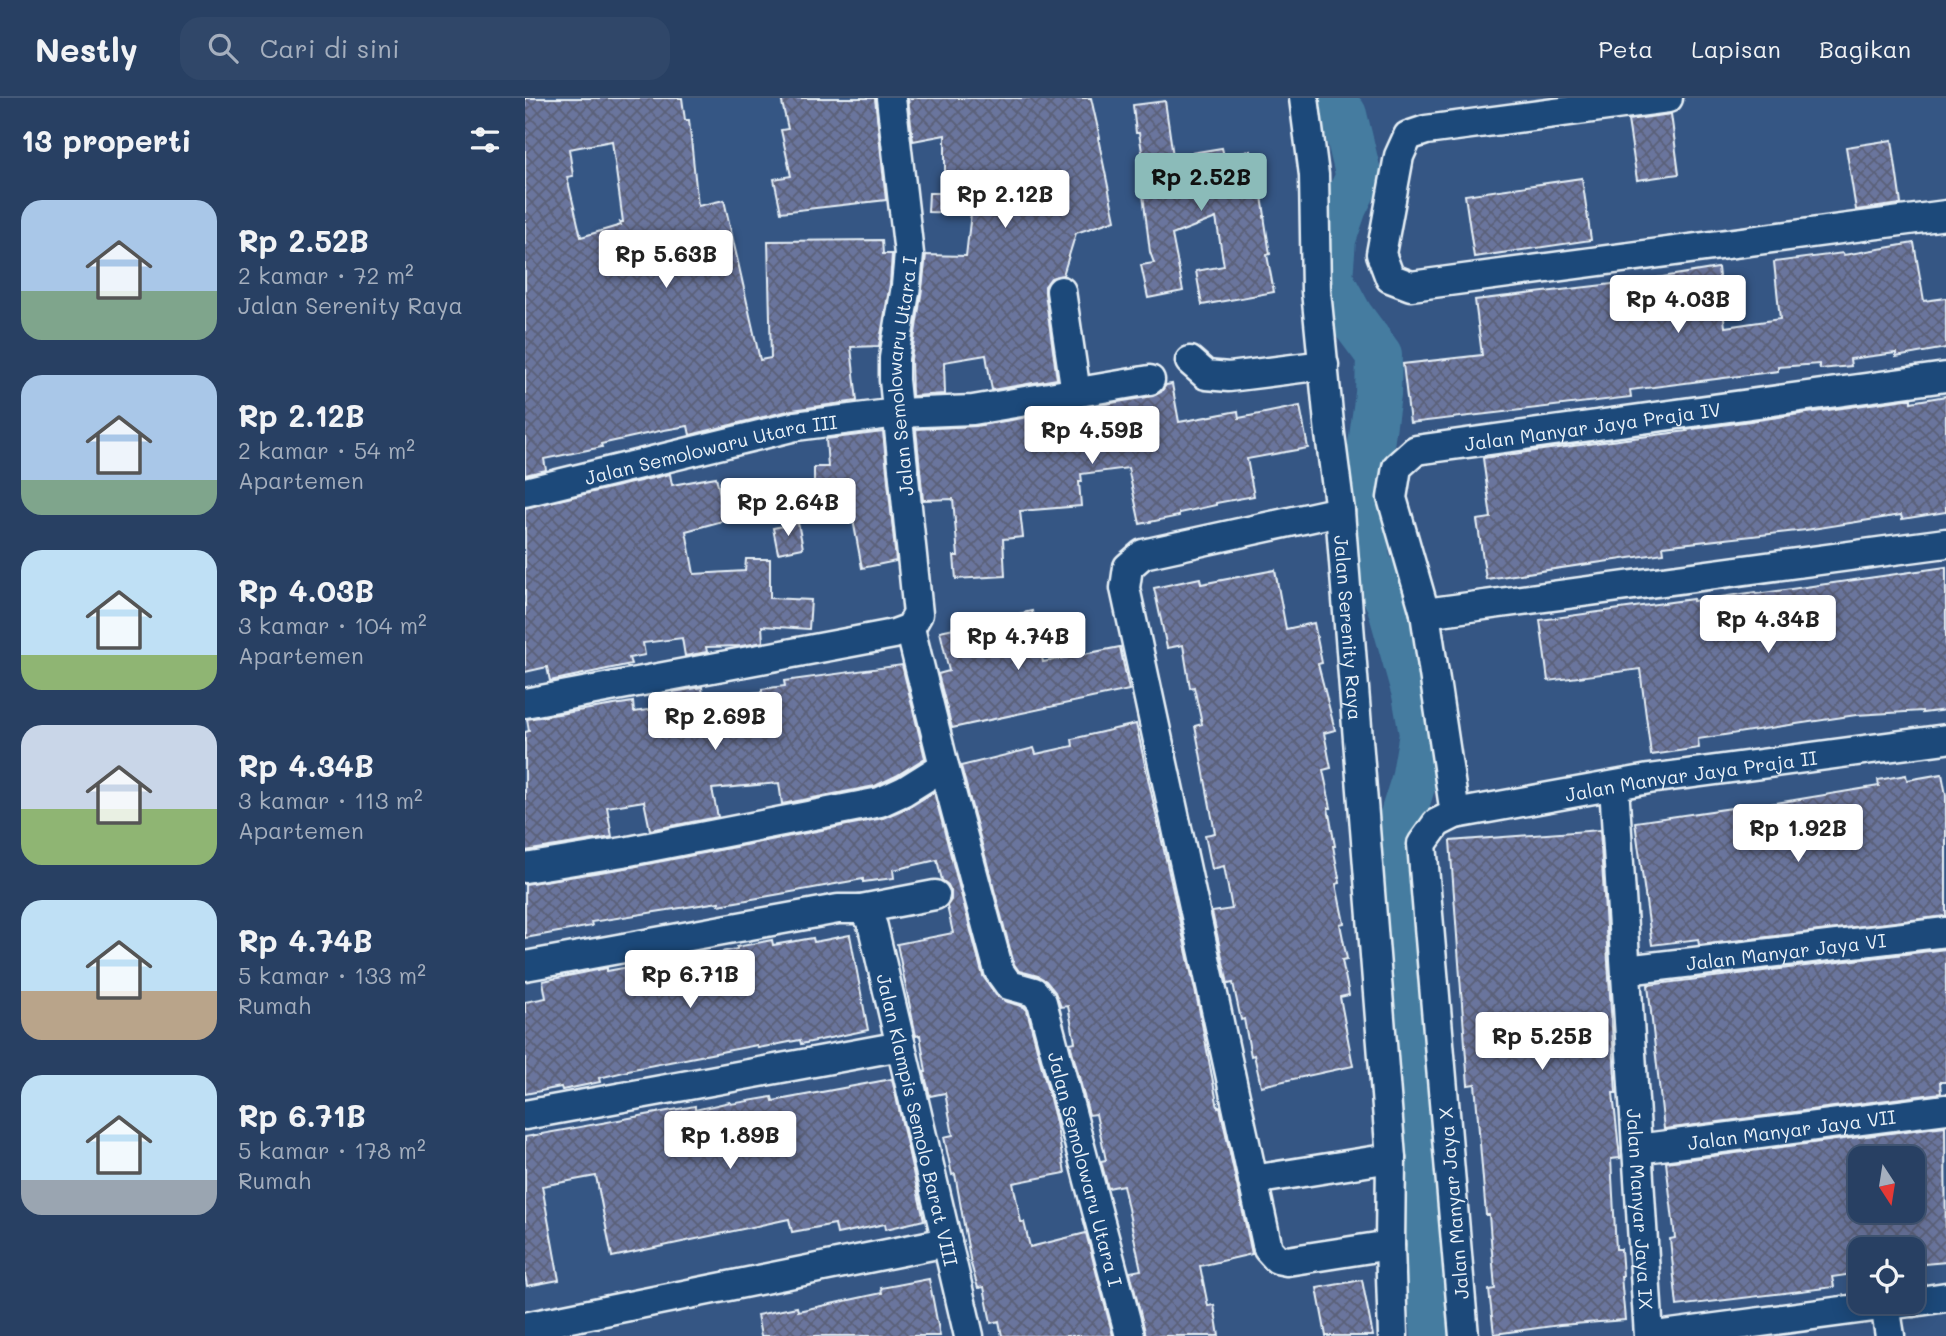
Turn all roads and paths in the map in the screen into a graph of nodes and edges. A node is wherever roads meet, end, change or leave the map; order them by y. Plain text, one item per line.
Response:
1 (891, 98) edge
2 (1304, 98) edge
3 (1668, 98) edge
4 (1946, 215) edge
5 (1061, 291) dead end
6 (1191, 361) dead end
7 (1324, 365) junction
8 (1946, 377) edge
9 (1150, 380) dead end
10 (1076, 393) junction
11 (897, 413) junction
12 (525, 492) edge
13 (1340, 511) junction
14 (1946, 543) edge
15 (1425, 613) junction
16 (914, 621) junction
17 (525, 703) edge
18 (1946, 739) edge
19 (944, 766) junction
20 (1615, 786) junction
21 (1446, 819) junction
22 (525, 868) edge
23 (935, 895) dead end
24 (861, 909) junction
25 (1946, 932) edge
26 (525, 966) edge
27 (1626, 970) junction
28 (901, 1046) junction
29 (1946, 1109) edge
30 (525, 1115) edge
31 (1637, 1149) junction
32 (1391, 1158) junction
33 (1253, 1180) junction
34 (947, 1241) junction
35 (1390, 1245) junction
36 (1946, 1297) edge
37 (1925, 1300) edge
38 (1848, 1310) edge
39 (1899, 1314) edge
40 (542, 1328) edge
41 (969, 1336) edge
42 (1130, 1336) edge
43 (1393, 1336) edge
44 (1464, 1336) edge
45 (1649, 1336) edge
46 (1656, 1336) edge
47 (1890, 1336) edge

1 - 11 street, Jalan Semolowaru Utara I
2 - 7 street, Jalan Serenity Raya
3 - 4 street
5 - 10 street
6 - 7 street
7 - 13 street, Jalan Serenity Raya
8 - 15 street, Jalan Manyar Jaya Praja IV
9 - 10 street, Jalan Semolowaru Utara III
10 - 11 street, Jalan Semolowaru Utara III
11 - 12 street, Jalan Semolowaru Utara III
11 - 16 street, Jalan Semolowaru Utara I
13 - 32 street, Jalan Serenity Raya
13 - 33 street
14 - 15 street
15 - 21 street, Jalan Manyar Jaya Praja IV
16 - 17 street
16 - 19 street, Jalan Semolowaru Utara I
18 - 20 street, Jalan Manyar Jaya Praja II
19 - 22 street
19 - 42 street, Jalan Semolowaru Utara I
20 - 21 street, Jalan Manyar Jaya Praja II
20 - 27 street, Jalan Manyar Jaya IX
21 - 44 street, Jalan Manyar Jaya X
23 - 24 street
24 - 26 street
24 - 28 street, Jalan Klampis Semolo Barat VIII
25 - 27 street, Jalan Manyar Jaya VI
27 - 31 street, Jalan Manyar Jaya IX
28 - 30 street
28 - 34 street, Jalan Klampis Semolo Barat VIII
29 - 31 street, Jalan Manyar Jaya VII
31 - 45 street, Jalan Manyar Jaya IX
32 - 33 street
32 - 35 street, Jalan Serenity Raya
33 - 35 street
34 - 40 street
34 - 41 street, Jalan Klampis Semolo Barat VIII
35 - 43 street, Jalan Serenity Raya
36 - 37 street
38 - 46 street
39 - 47 street

